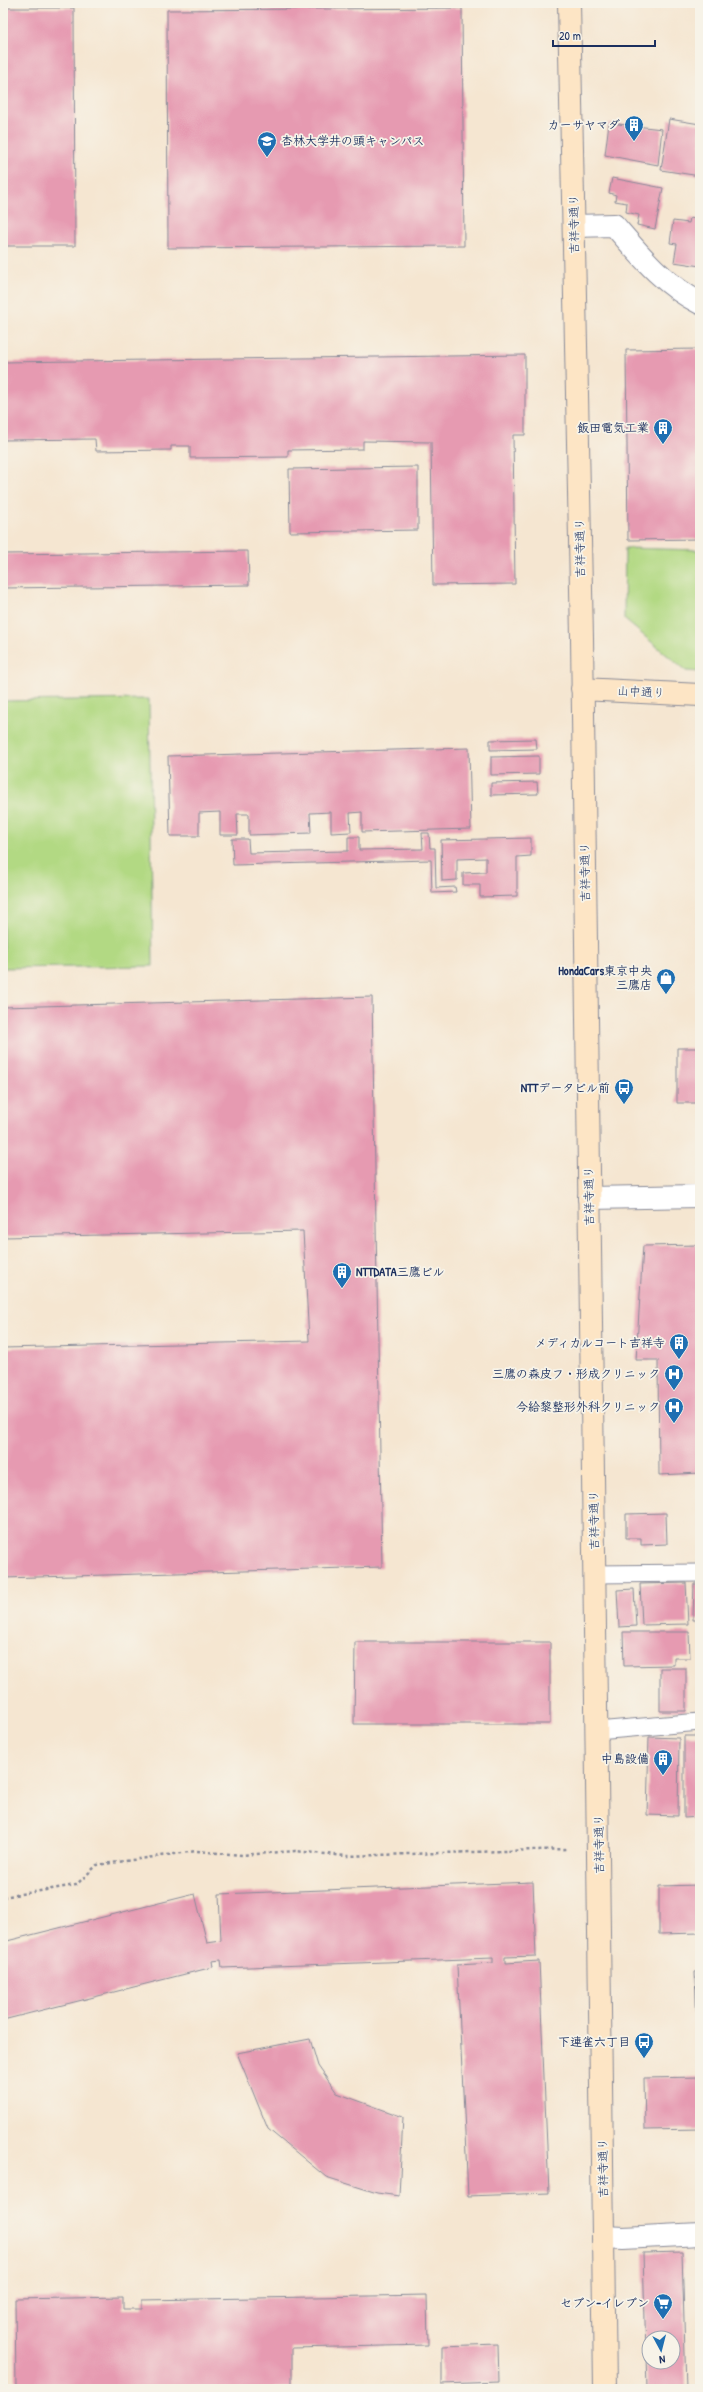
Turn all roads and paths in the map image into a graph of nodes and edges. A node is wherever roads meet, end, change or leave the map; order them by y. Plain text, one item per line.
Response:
1 (570, 3) edge
2 (574, 226) junction
3 (700, 303) edge
4 (582, 689) junction
5 (700, 695) edge
6 (700, 1196) edge
7 (589, 1198) junction
8 (700, 1573) edge
9 (594, 1574) junction
10 (700, 1722) edge
11 (597, 1731) junction
12 (599, 1850) junction
13 (3, 1896) edge
14 (700, 2234) edge
15 (604, 2237) junction
16 (605, 2389) edge

1 - 2 main road, 吉祥寺通り
2 - 3 street
2 - 4 main road, 吉祥寺通り
4 - 5 main road, 山中通り
4 - 7 main road, 吉祥寺通り
6 - 7 street
7 - 9 main road, 吉祥寺通り
8 - 9 lane
9 - 11 main road, 吉祥寺通り
10 - 11 lane
11 - 12 main road, 吉祥寺通り
12 - 13 path
12 - 15 main road, 吉祥寺通り
14 - 15 street
15 - 16 main road, 吉祥寺通り

